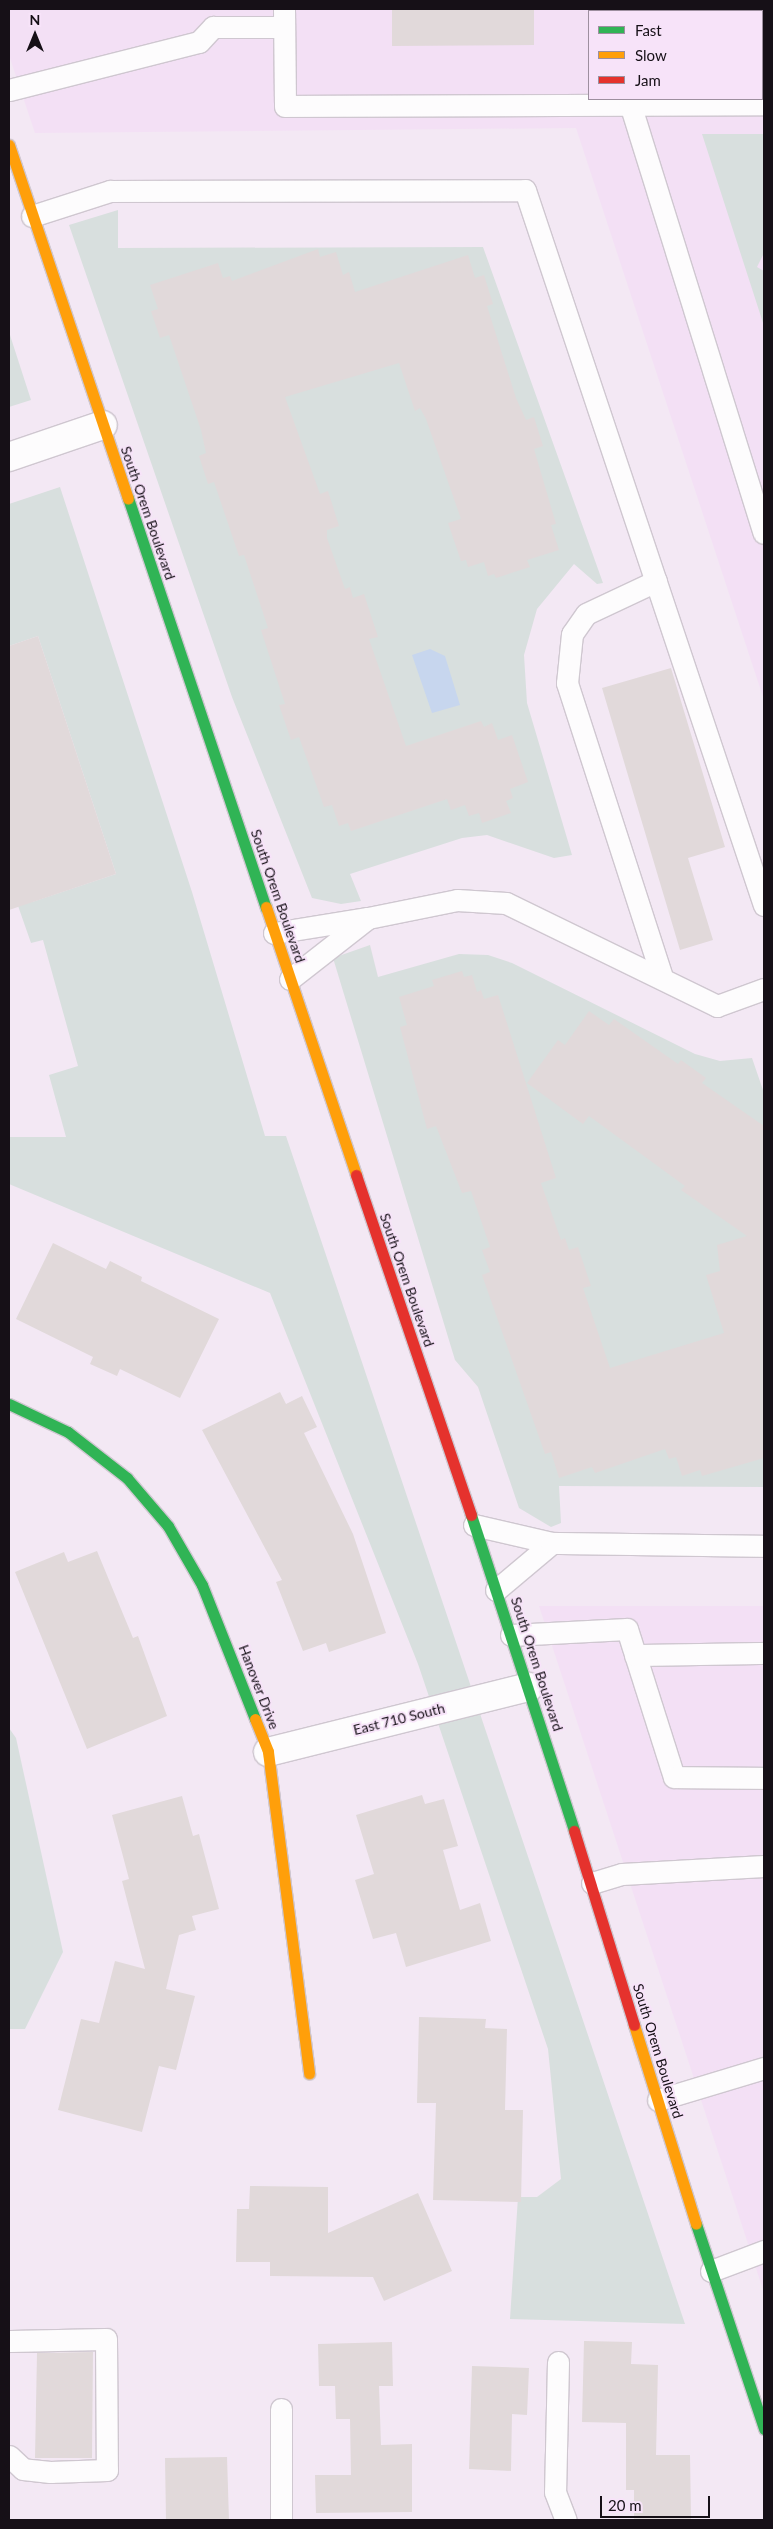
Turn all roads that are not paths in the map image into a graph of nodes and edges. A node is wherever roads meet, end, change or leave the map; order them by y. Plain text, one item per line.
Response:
1 (284, 18) edge
2 (9, 90) edge
3 (717, 101) edge
4 (630, 104) junction
5 (764, 104) edge
6 (9, 145) edge
7 (32, 216) junction
8 (103, 425) junction
9 (9, 457) edge
10 (764, 533) edge
11 (656, 581) junction
12 (764, 905) edge
13 (368, 918) junction
14 (274, 933) junction
15 (662, 977) junction
16 (290, 978) junction
17 (764, 989) edge
18 (9, 1404) edge
19 (474, 1525) junction
20 (552, 1543) junction
21 (764, 1546) edge
22 (496, 1590) junction
23 (511, 1635) junction
24 (764, 1653) edge
25 (635, 1655) junction
26 (529, 1687) junction
27 (268, 1752) junction
28 (764, 1778) edge
29 (764, 1866) edge
30 (592, 1883) junction
31 (764, 2068) edge
32 (309, 2073) dead end
33 (658, 2100) junction
34 (764, 2251) edge
35 (711, 2271) junction
36 (9, 2341) edge
37 (558, 2362) dead end
38 (281, 2409) dead end
39 (764, 2429) edge
40 (9, 2456) edge
41 (282, 2520) edge
42 (566, 2520) edge

1 - 2 lane
1 - 4 lane
3 - 4 lane
3 - 5 lane
4 - 10 lane
6 - 7 street, South Orem Boulevard
7 - 8 street, South Orem Boulevard
7 - 11 lane
8 - 9 street
8 - 14 street, South Orem Boulevard
11 - 12 lane
11 - 15 lane
13 - 14 lane
13 - 15 lane
13 - 16 lane
14 - 16 street, South Orem Boulevard
15 - 17 lane
16 - 19 street, South Orem Boulevard
18 - 27 street, Hanover Drive
19 - 20 lane
19 - 22 street, South Orem Boulevard
20 - 21 lane
20 - 22 lane
22 - 23 street, South Orem Boulevard
23 - 25 lane
23 - 26 street, South Orem Boulevard
24 - 25 lane
25 - 28 lane
26 - 27 street, East 710 South
26 - 30 street, South Orem Boulevard
27 - 32 street, Hanover Drive
29 - 30 lane
30 - 33 street, South Orem Boulevard
31 - 33 lane
33 - 35 street, South Orem Boulevard
34 - 35 lane
35 - 39 street, South Orem Boulevard
36 - 40 lane
37 - 42 lane
38 - 41 lane

